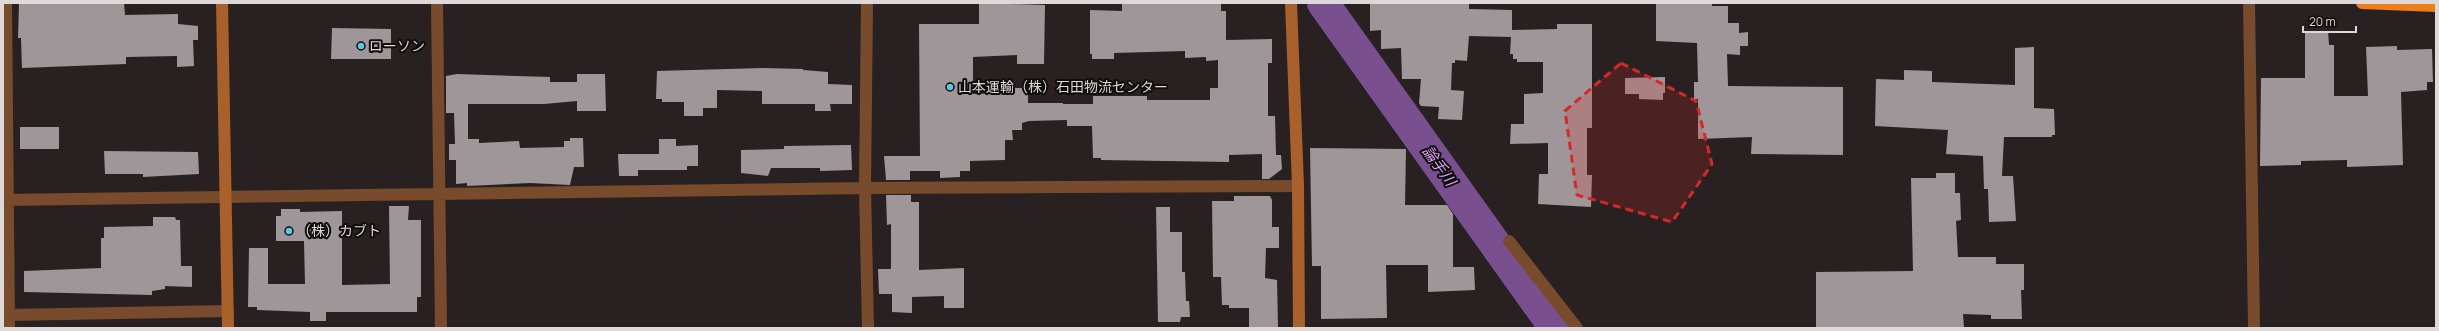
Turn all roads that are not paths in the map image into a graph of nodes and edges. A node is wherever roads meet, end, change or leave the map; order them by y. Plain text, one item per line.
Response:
1 (6, 3) edge
2 (222, 3) edge
3 (437, 3) edge
4 (867, 3) edge
5 (1291, 3) edge
6 (2249, 3) edge
7 (2362, 3) edge
8 (2428, 5) edge
9 (1298, 186) junction
10 (865, 188) junction
11 (440, 195) junction
12 (226, 198) junction
13 (5, 200) edge
14 (1509, 241) dead end
15 (228, 311) junction
16 (9, 315) junction
17 (9, 328) edge
18 (228, 328) edge
19 (441, 328) edge
20 (868, 328) edge
21 (1300, 328) edge
22 (1577, 328) edge
23 (2254, 328) edge

1 - 13 street
2 - 12 street
3 - 11 street
4 - 10 street
5 - 9 street
6 - 23 street
7 - 8 highway
9 - 10 street
9 - 21 street
10 - 11 street
10 - 20 street
11 - 12 street
11 - 19 street
12 - 13 street
12 - 15 street
13 - 16 street
14 - 22 street
15 - 16 street
15 - 18 street
16 - 17 street

